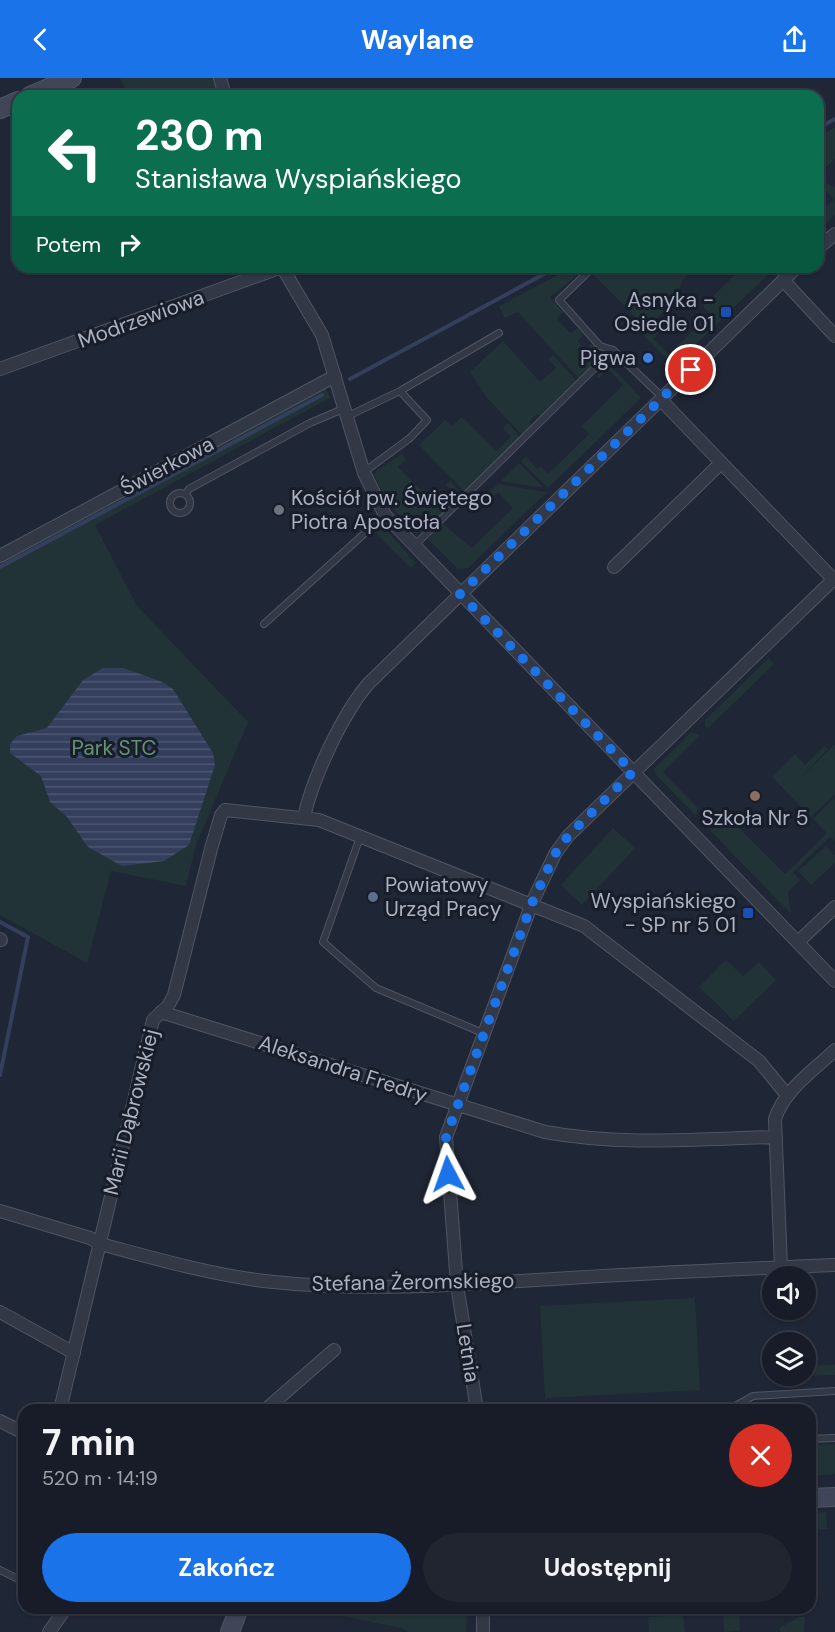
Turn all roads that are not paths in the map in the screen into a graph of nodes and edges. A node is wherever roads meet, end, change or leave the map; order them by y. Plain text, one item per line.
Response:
1 (72, 78) edge
2 (44, 90) edge
3 (265, 273) edge
4 (286, 273) edge
5 (587, 273) edge
6 (782, 273) edge
7 (790, 273) edge
8 (785, 278) junction
9 (499, 333) dead end
10 (835, 336) edge
11 (613, 350) junction
12 (0, 369) edge
13 (335, 376) junction
14 (400, 391) junction
15 (662, 398) junction
16 (344, 413) junction
17 (721, 463) junction
18 (363, 473) junction
19 (186, 494) dead end
20 (385, 515) junction
21 (414, 546) junction
22 (0, 556) edge
23 (614, 567) dead end
24 (835, 579) edge
25 (460, 594) junction
26 (264, 624) dead end
27 (633, 772) junction
28 (304, 817) junction
29 (361, 836) junction
30 (532, 903) junction
31 (835, 907) edge
32 (798, 942) junction
33 (835, 981) edge
34 (161, 1012) junction
35 (483, 1033) junction
36 (835, 1050) edge
37 (787, 1095) junction
38 (455, 1106) junction
39 (776, 1137) junction
40 (0, 1211) edge
41 (100, 1244) junction
42 (835, 1265) edge
43 (781, 1266) edge
44 (816, 1266) edge
45 (762, 1269) edge
46 (457, 1285) junction
47 (0, 1312) edge
48 (334, 1350) dead end
49 (74, 1353) junction
50 (835, 1391) edge
51 (61, 1404) edge
52 (272, 1404) edge
53 (476, 1404) edge
54 (739, 1404) edge
55 (0, 1420) edge
56 (18, 1430) edge
57 (835, 1437) edge
58 (816, 1439) edge
59 (835, 1497) edge
60 (816, 1498) edge
61 (0, 1570) edge
62 (18, 1579) edge
63 (62, 1614) edge
64 (237, 1614) edge
65 (483, 1614) edge
66 (49, 1632) edge
67 (230, 1632) edge
68 (483, 1632) edge

1 - 2 main road
3 - 12 street, Modrzewiowa
4 - 13 street
5 - 11 lane
6 - 8 lane
7 - 8 street
8 - 10 street
8 - 15 street
9 - 14 lane
11 - 15 lane
11 - 21 lane
13 - 16 street
13 - 22 street, Świerkowa
14 - 16 lane
14 - 18 lane
15 - 17 street
15 - 25 street
16 - 18 street
16 - 19 lane
17 - 23 street
17 - 24 street
18 - 20 street
20 - 21 street
20 - 26 lane
21 - 25 street
24 - 27 street, Letnia
25 - 27 street
25 - 28 street
27 - 30 street, Letnia
27 - 32 street
28 - 29 street
28 - 34 street, Marii Dąbrowskiej
29 - 30 street
29 - 35 lane
30 - 35 street, Letnia
30 - 37 street
31 - 32 street
32 - 33 street
34 - 38 street, Aleksandra Fredry
34 - 41 street, Marii Dąbrowskiej
35 - 38 street, Letnia
36 - 37 street
37 - 39 street
38 - 39 street, Aleksandra Fredry
38 - 46 street, Letnia
39 - 43 street
40 - 41 street, Stefana Żeromskiego
41 - 46 street, Stefana Żeromskiego
41 - 49 street, Marii Dąbrowskiej
42 - 44 street, Stefana Żeromskiego
45 - 46 street, Stefana Żeromskiego
46 - 53 street, Letnia
47 - 49 street
48 - 52 street
49 - 51 street, Marii Dąbrowskiej
50 - 54 lane
55 - 56 street
57 - 58 lane
59 - 60 main road
61 - 62 lane
63 - 66 street
64 - 67 main road
65 - 68 street

